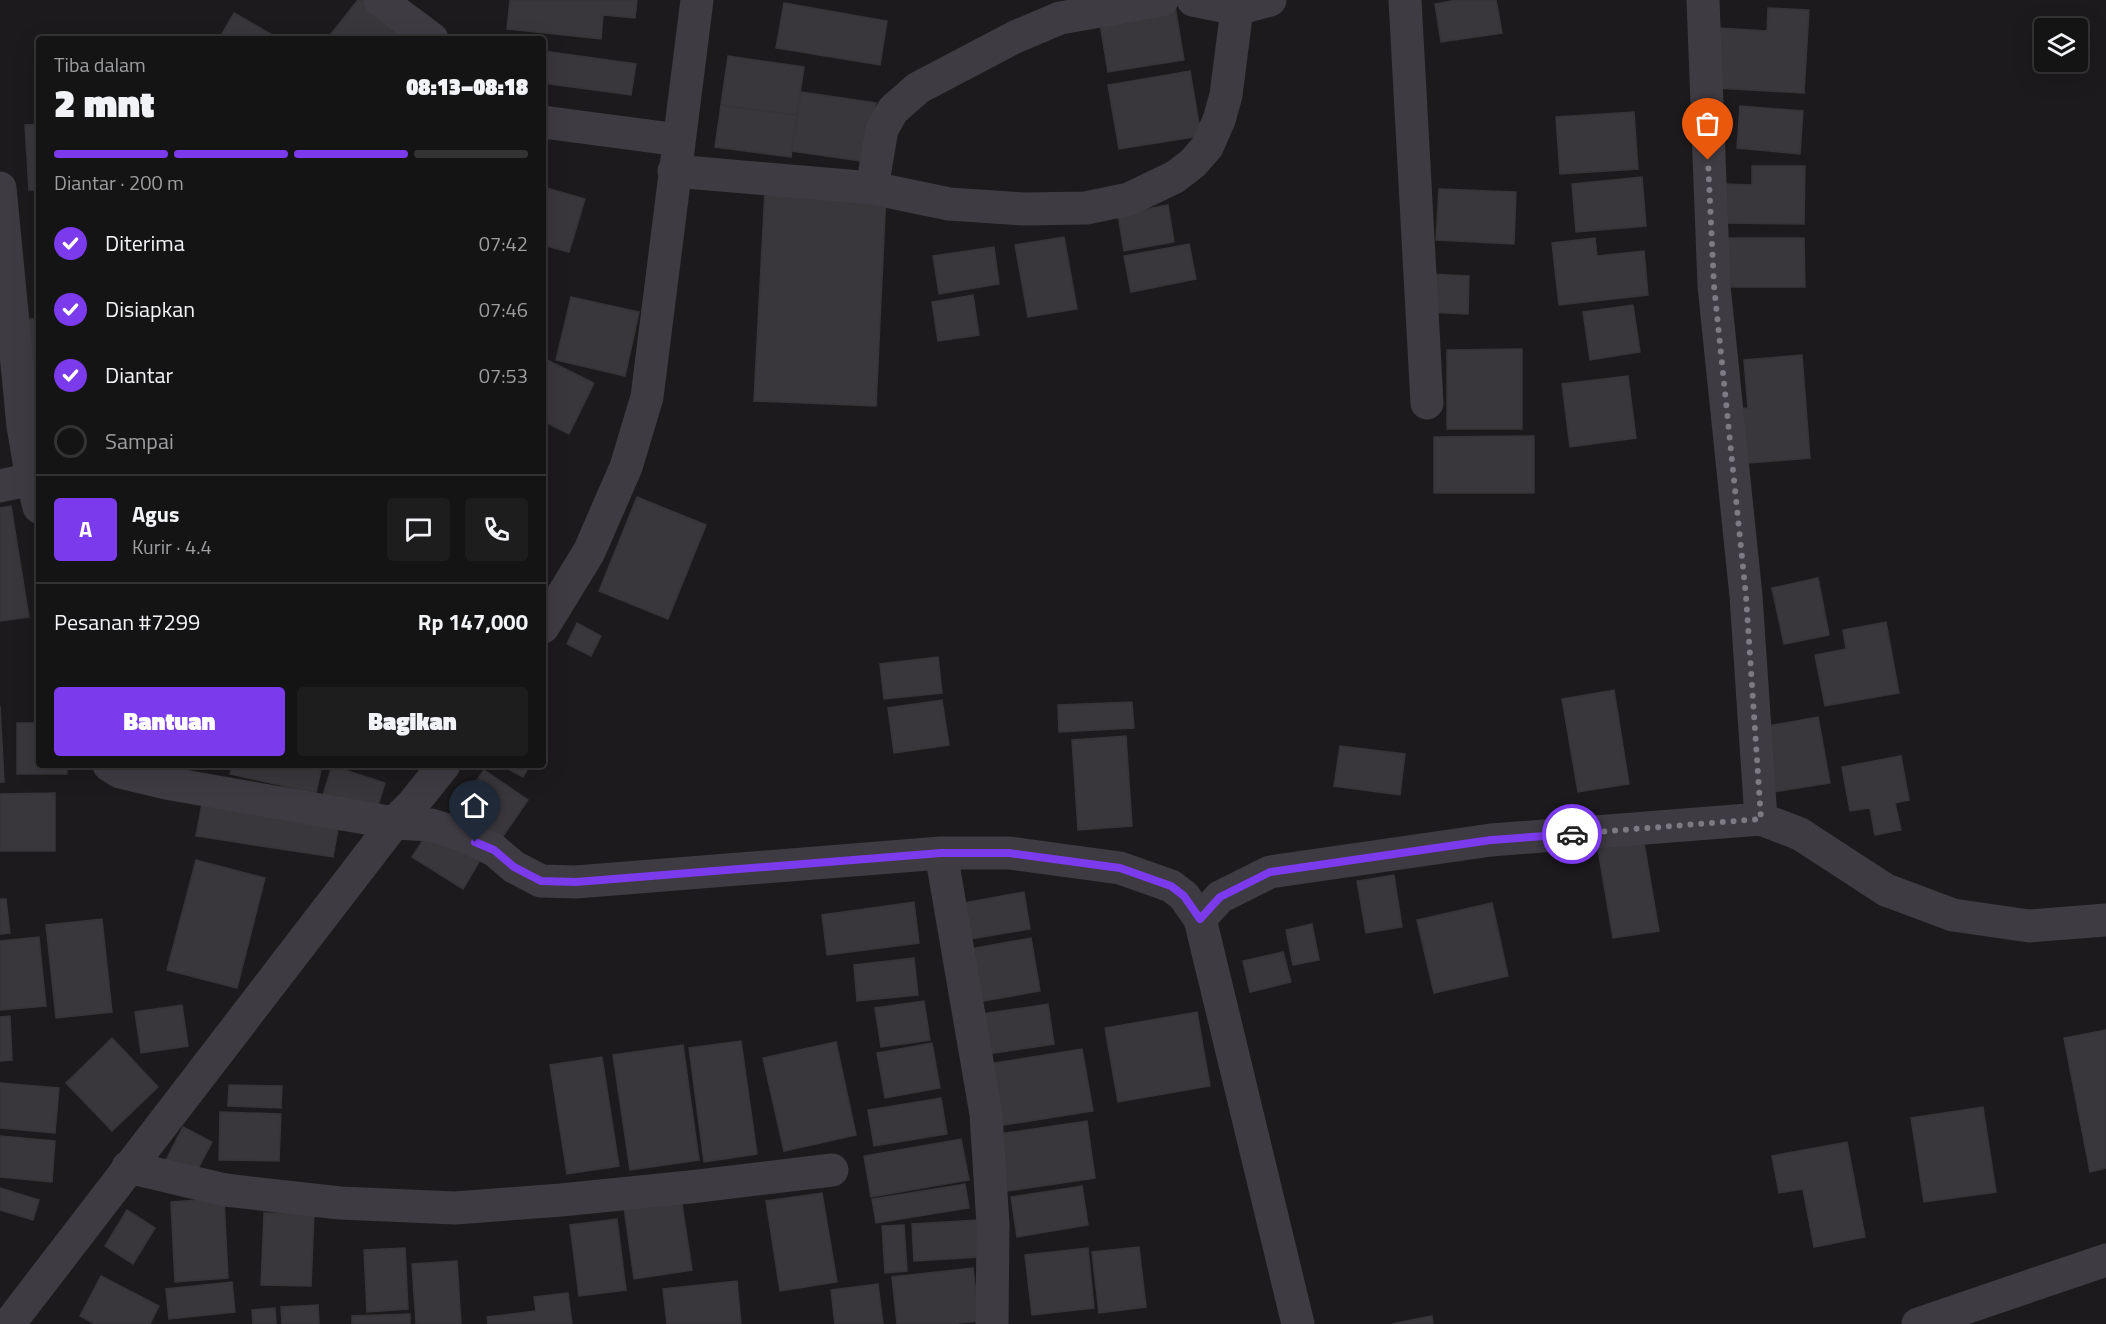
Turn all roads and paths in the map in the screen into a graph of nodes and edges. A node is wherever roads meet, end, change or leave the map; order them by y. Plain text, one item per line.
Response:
1 (380, 0) edge
2 (697, 0) edge
3 (1162, 0) edge
4 (1193, 0) edge
5 (1270, 0) edge
6 (1405, 0) edge
7 (1704, 0) edge
8 (1237, 9) junction
9 (428, 36) edge
10 (546, 123) edge
11 (677, 155) junction
12 (0, 188) edge
13 (872, 188) junction
14 (1427, 403) dead end
15 (0, 486) edge
16 (35, 493) edge
17 (546, 622) edge
18 (114, 768) edge
19 (442, 768) edge
20 (1761, 819) junction
21 (394, 823) junction
22 (941, 853) junction
23 (1200, 919) junction
24 (2106, 920) edge
25 (128, 1167) junction
26 (832, 1170) dead end
27 (2106, 1260) edge
28 (9, 1324) edge
29 (992, 1324) edge
30 (1298, 1324) edge
31 (1918, 1324) edge

1 - 9 street
2 - 11 street
3 - 13 street
4 - 8 street
5 - 8 street
6 - 14 street
7 - 20 street
8 - 13 street
10 - 11 street
11 - 13 street
11 - 17 street
12 - 16 street
15 - 16 street
18 - 21 street
19 - 21 street
20 - 23 street
20 - 24 street
21 - 22 street
21 - 25 street
22 - 23 street
22 - 29 street
23 - 30 street
25 - 26 street
25 - 28 street
27 - 31 street

